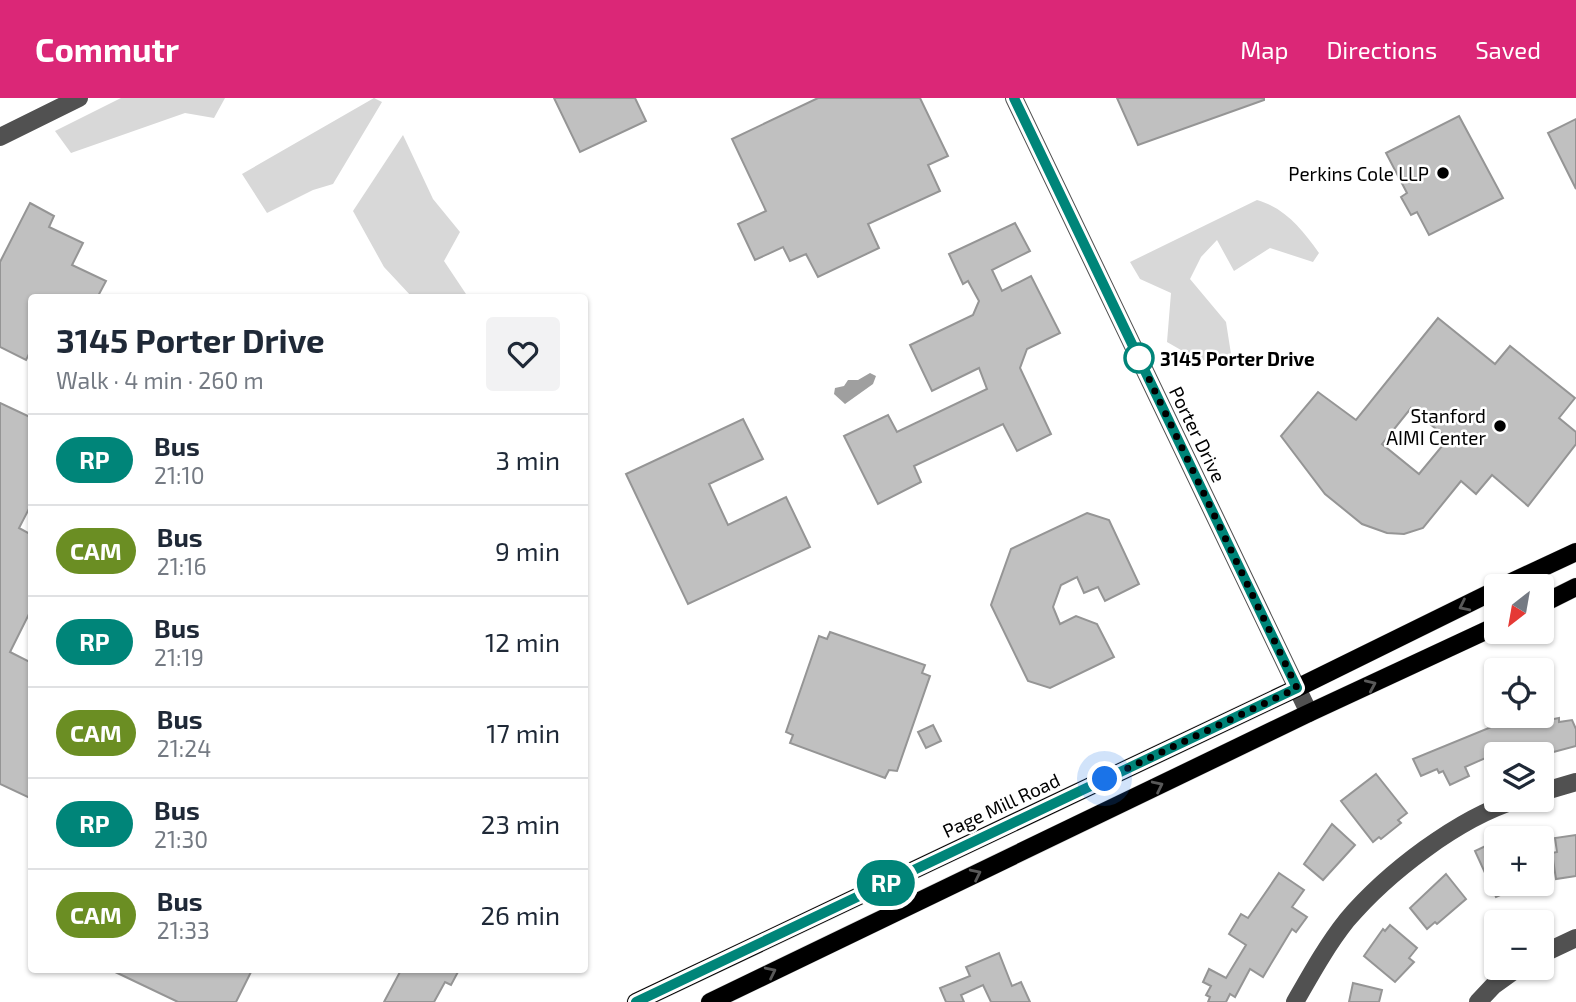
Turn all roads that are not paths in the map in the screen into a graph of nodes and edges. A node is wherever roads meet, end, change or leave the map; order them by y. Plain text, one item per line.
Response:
1 (79, 98) edge
2 (1014, 98) edge
3 (0, 137) edge
4 (1576, 552) edge
5 (1529, 574) edge
6 (1576, 587) edge
7 (1484, 596) edge
8 (1554, 598) edge
9 (1484, 632) edge
10 (1297, 688) junction
11 (1309, 713) junction
12 (1576, 782) edge
13 (1554, 788) edge
14 (1489, 812) edge
15 (1576, 938) edge
16 (1554, 948) edge
17 (1501, 980) edge
18 (640, 1001) edge
19 (710, 1002) edge
20 (1295, 1002) edge
21 (1478, 1002) edge

1 - 3 street
2 - 10 street, Porter Drive
4 - 5 main road
6 - 8 main road
7 -> 10 main road, Page Mill Road
11 -> 9 main road
10 - 11 street, Porter Drive
10 - 18 main road, Page Mill Road
19 -> 11 main road
12 - 13 street
14 - 20 street
15 - 16 street
17 - 21 street

